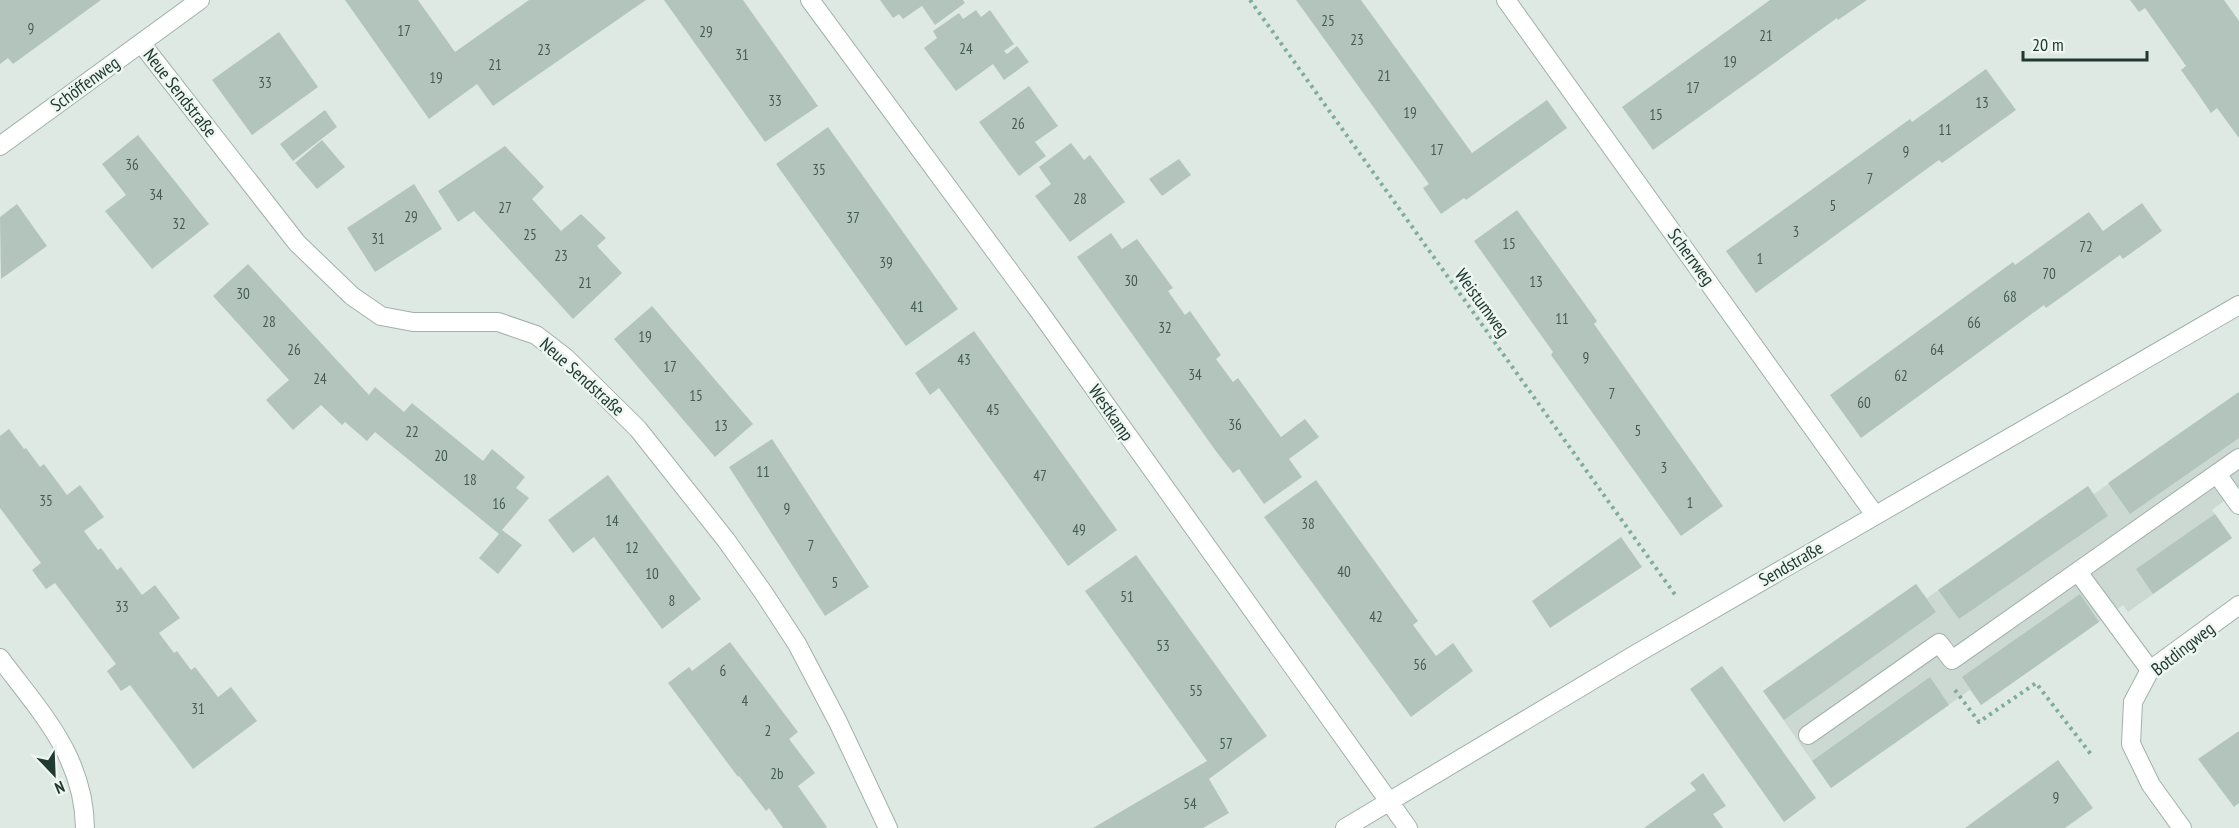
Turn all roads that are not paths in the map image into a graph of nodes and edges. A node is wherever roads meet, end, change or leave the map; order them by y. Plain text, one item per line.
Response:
1 (200, 0) edge
2 (810, 0) edge
3 (1506, 0) edge
4 (141, 43) junction
5 (0, 146) edge
6 (2239, 305) edge
7 (2239, 458) edge
8 (2217, 474) junction
9 (2239, 505) edge
10 (1875, 515) junction
11 (2078, 572) junction
12 (2239, 605) edge
13 (0, 658) edge
14 (2150, 670) junction
15 (1808, 735) dead end
16 (1388, 802) junction
17 (85, 828) edge
18 (888, 828) edge
19 (1345, 828) edge
20 (1408, 828) edge
21 (2182, 828) edge

1 - 4 street, Schöffenweg
2 - 16 street, Westkamp
3 - 10 street, Scherrweg
4 - 5 street, Schöffenweg
4 - 18 street, Neue Sendstraße
6 - 10 street, Sendstraße
7 - 8 street
8 - 9 street
8 - 11 street
10 - 16 street, Sendstraße
11 - 14 street
11 - 15 street
12 - 14 street, Botdingweg
13 - 17 street
14 - 21 street, Botdingweg
16 - 19 street, Sendstraße
16 - 20 street, Westkamp

